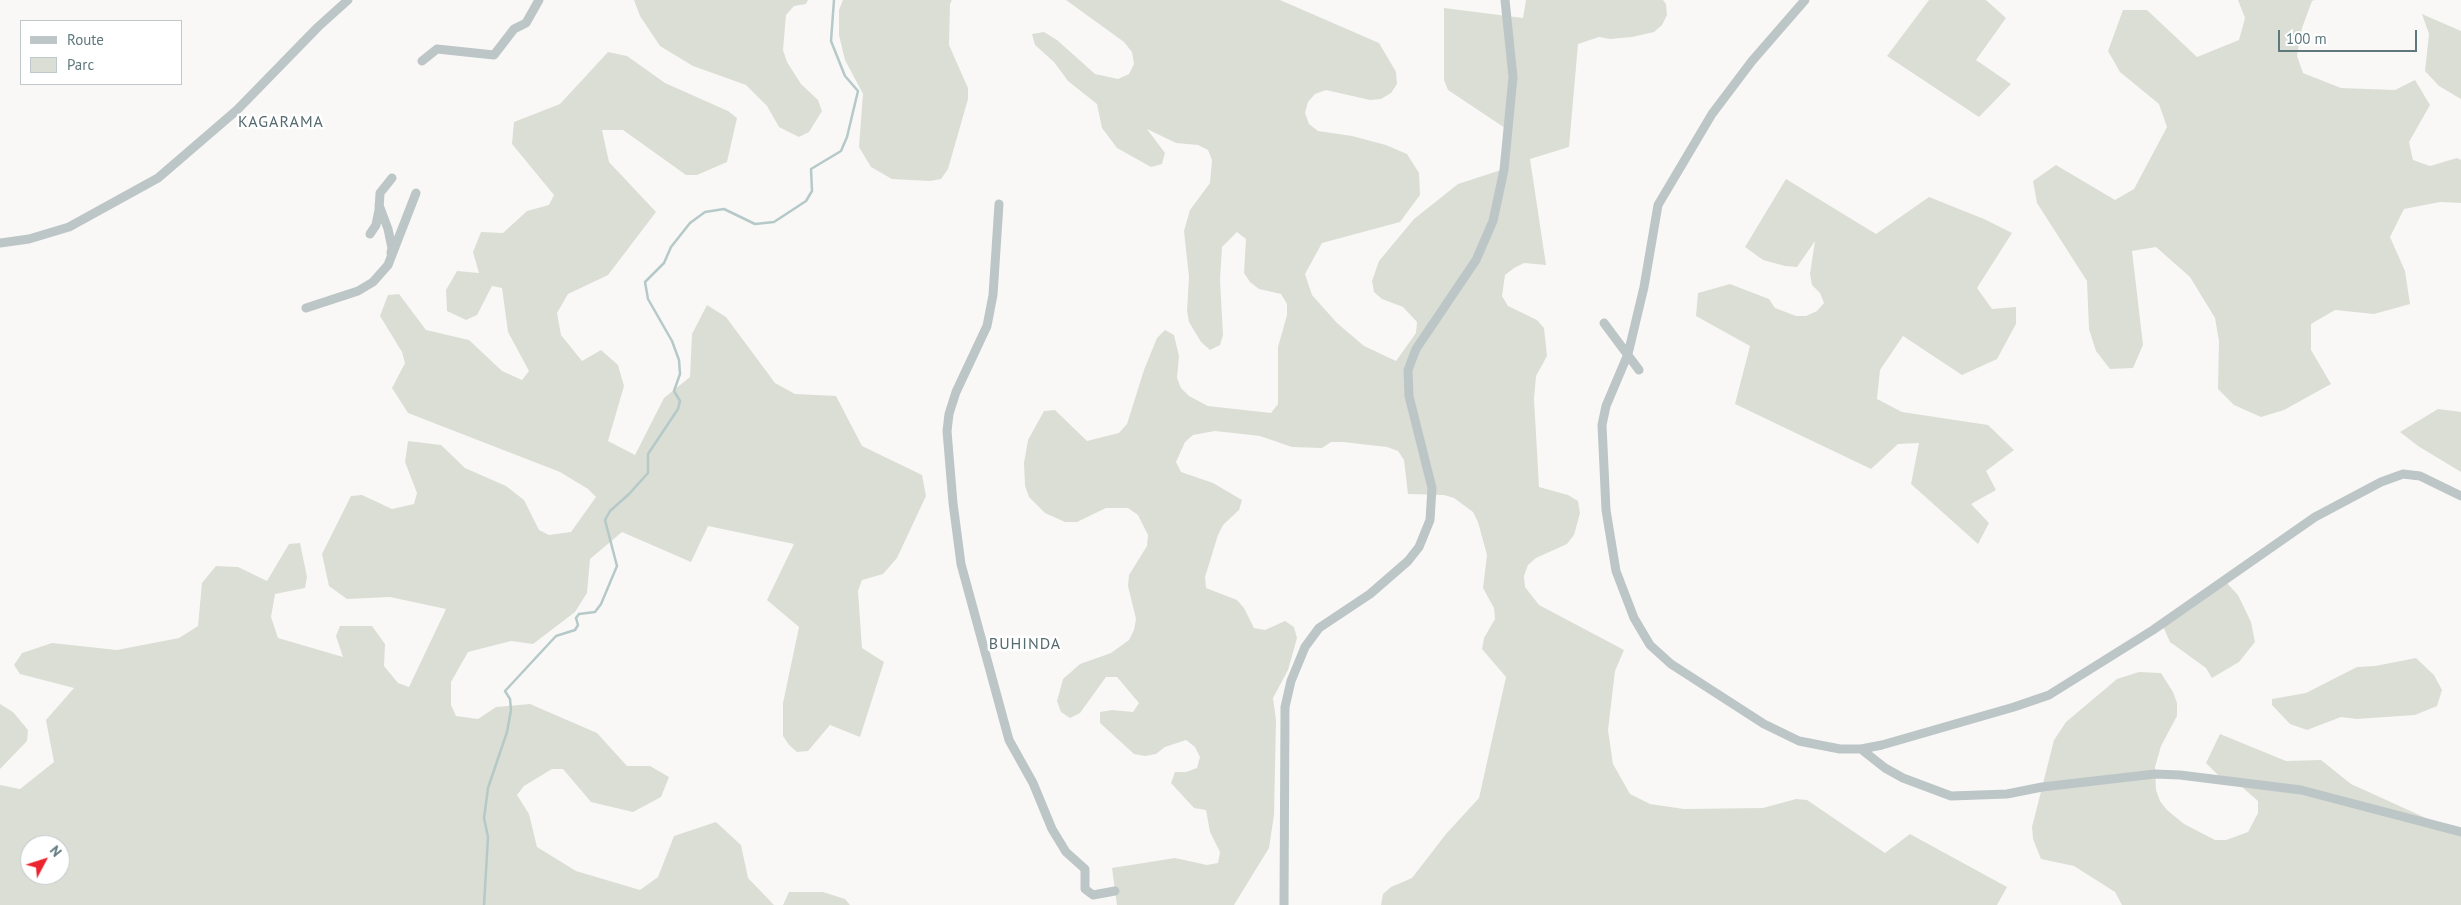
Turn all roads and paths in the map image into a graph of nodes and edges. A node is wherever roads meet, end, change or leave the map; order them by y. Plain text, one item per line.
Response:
1 (348, 0) edge
2 (539, 0) edge
3 (1505, 0) edge
4 (1805, 0) edge
5 (422, 61) dead end
6 (392, 178) dead end
7 (416, 193) dead end
8 (1000, 204) dead end
9 (379, 205) junction
10 (370, 234) dead end
11 (0, 243) edge
12 (388, 265) junction
13 (306, 308) dead end
14 (1604, 323) dead end
15 (1628, 354) junction
16 (1639, 370) dead end
17 (2461, 496) edge
18 (1861, 748) junction
19 (2461, 832) edge
20 (1115, 891) dead end
21 (1284, 905) edge

1 - 11 street
2 - 5 street
3 - 21 street
4 - 15 street
6 - 9 street
7 - 12 street
8 - 20 street
9 - 10 street
9 - 12 street
12 - 13 street
14 - 15 street
15 - 16 street
15 - 18 street
17 - 18 street
18 - 19 street

